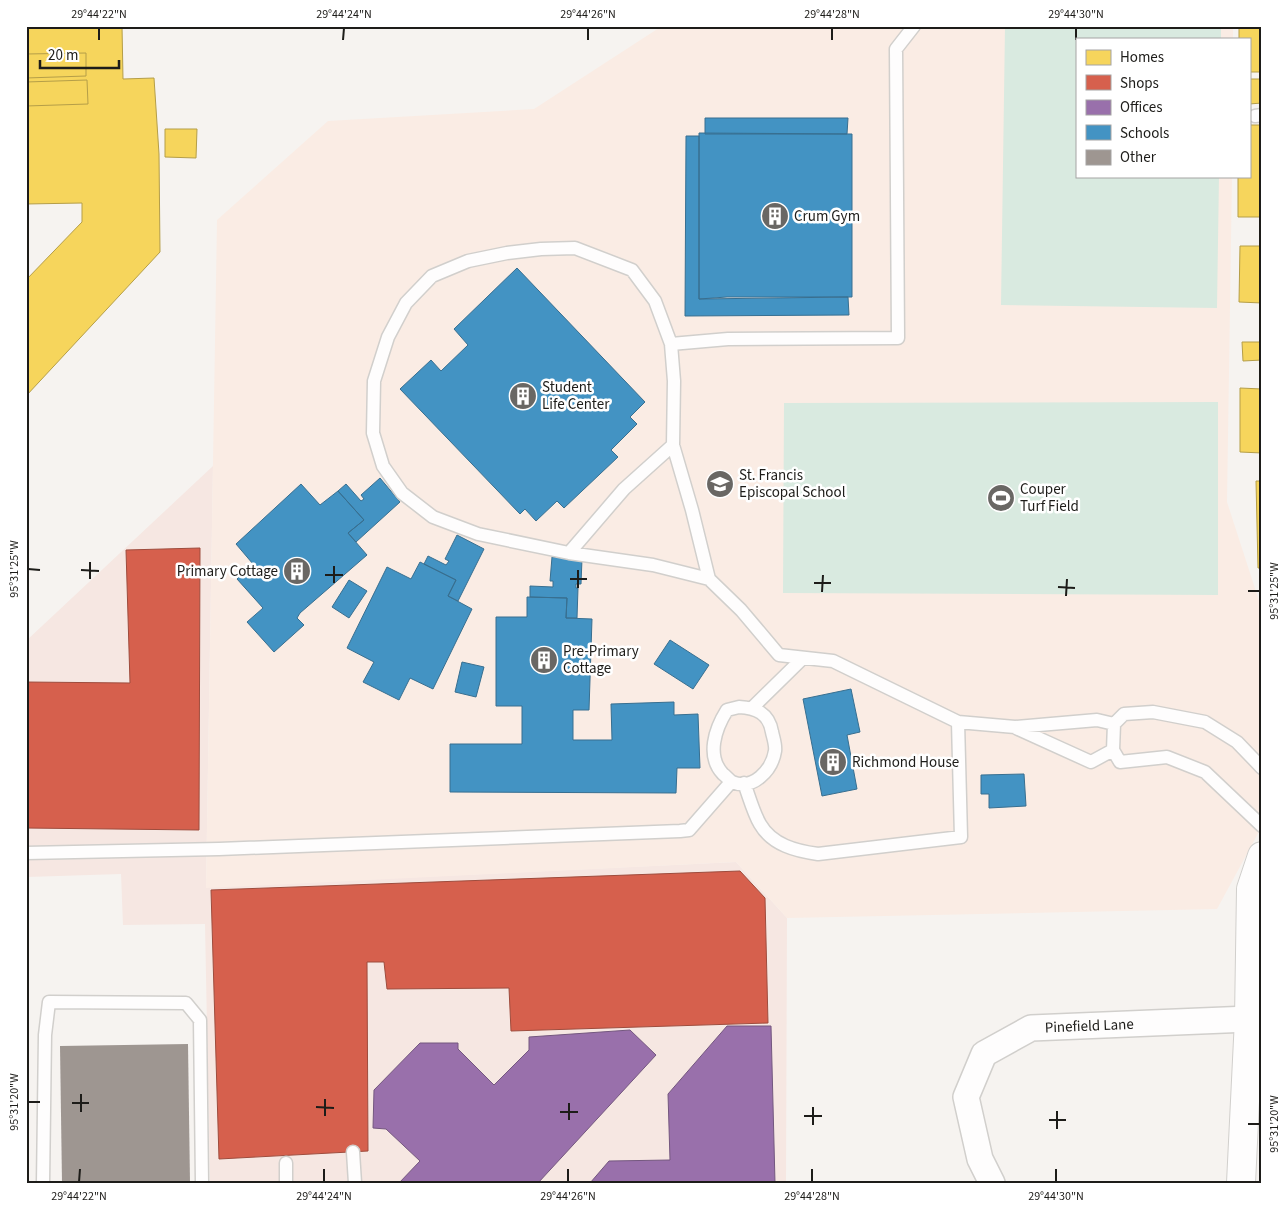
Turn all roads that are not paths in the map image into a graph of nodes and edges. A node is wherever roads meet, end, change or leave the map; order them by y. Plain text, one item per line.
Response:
1 (914, 26) edge
2 (671, 344) junction
3 (673, 445) junction
4 (569, 553) junction
5 (710, 579) junction
6 (803, 658) junction
7 (752, 708) junction
8 (958, 722) junction
9 (1114, 724) junction
10 (1013, 727) junction
11 (1113, 750) junction
12 (1262, 768) edge
13 (737, 782) junction
14 (1262, 826) edge
15 (26, 853) edge
16 (1262, 856) edge
17 (1249, 1018) junction
18 (354, 1152) dead end
19 (286, 1163) dead end
20 (44, 1183) edge
21 (202, 1183) edge
22 (286, 1183) edge
23 (355, 1183) edge
24 (992, 1183) edge
25 (1240, 1183) edge

1 - 2 lane
2 - 3 lane
2 - 4 lane
3 - 4 lane
3 - 5 lane
4 - 5 lane
5 - 6 lane
6 - 7 lane
6 - 8 lane
7 - 13 lane
7 - 13 lane
8 - 10 lane
8 - 13 lane
9 - 10 lane
9 - 11 lane
9 - 12 lane
10 - 11 lane
11 - 14 lane
13 - 15 lane
16 - 17 street
17 - 24 street, Pinefield Lane
17 - 25 street
18 - 23 lane
19 - 22 lane
20 - 21 lane

